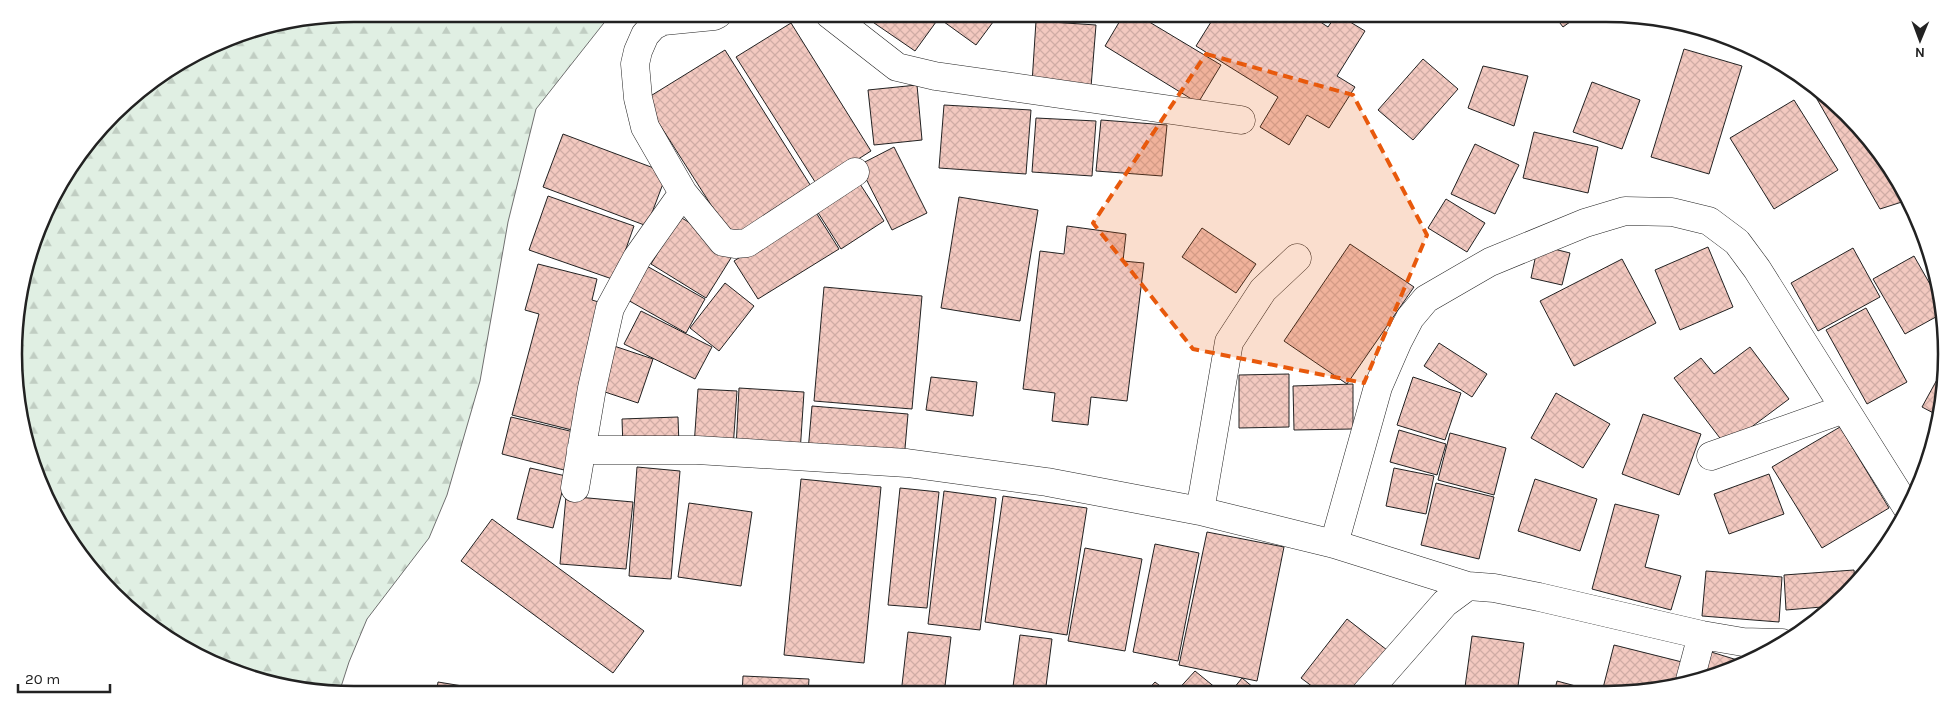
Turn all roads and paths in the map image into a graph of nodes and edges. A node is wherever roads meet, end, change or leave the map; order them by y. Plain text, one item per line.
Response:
1 (661, 22) edge
2 (842, 22) edge
3 (1241, 120) dead end
4 (855, 172) dead end
5 (683, 192) junction
6 (1297, 258) dead end
7 (1844, 409) junction
8 (581, 450) junction
9 (1711, 456) dead end
10 (575, 488) dead end
11 (1903, 501) edge
12 (1200, 511) junction
13 (1334, 544) junction
14 (1468, 586) junction
15 (1702, 635) junction
16 (1771, 643) edge
17 (1691, 675) edge
18 (1372, 686) edge

1 - 5 street
2 - 3 street
4 - 5 street
5 - 8 street
6 - 12 street
7 - 9 street
7 - 11 street
7 - 13 street
8 - 10 street
8 - 12 street
12 - 13 street
13 - 14 street
14 - 15 street
14 - 18 street
15 - 16 street
15 - 17 street

